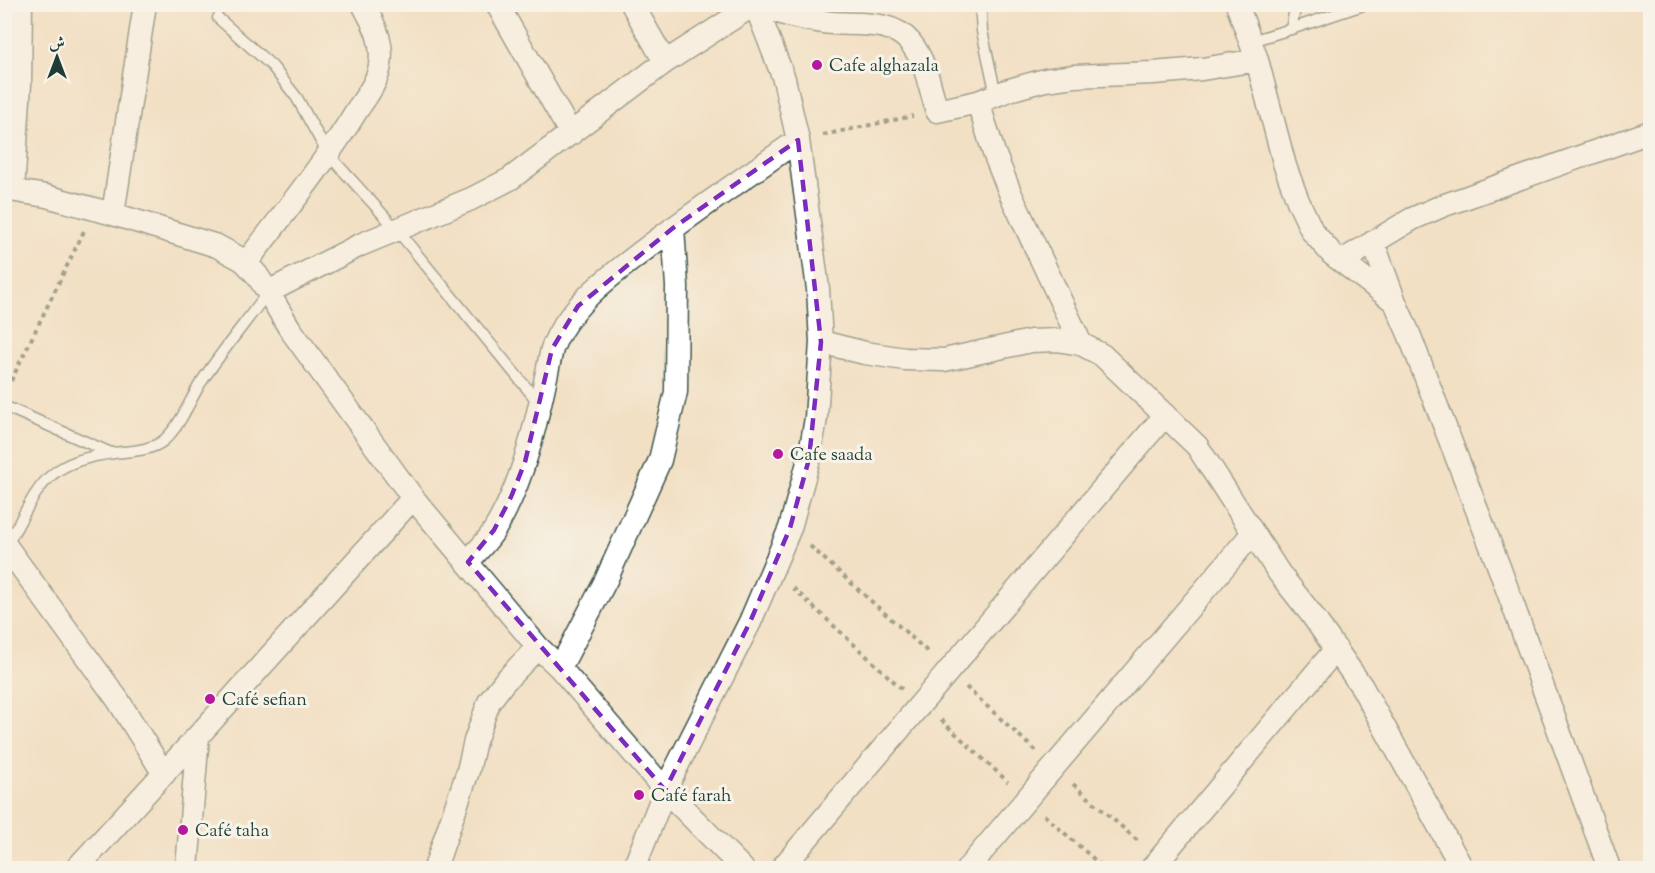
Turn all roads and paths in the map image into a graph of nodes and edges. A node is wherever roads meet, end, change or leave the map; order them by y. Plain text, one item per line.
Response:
1 (21, 4) edge
2 (145, 4) edge
3 (363, 4) edge
4 (497, 4) edge
5 (632, 4) edge
6 (755, 4) edge
7 (980, 4) edge
8 (1237, 4) edge
9 (1296, 4) edge
10 (1366, 4) edge
11 (218, 18) dead end
12 (1291, 29) junction
13 (1254, 50) junction
14 (665, 62) junction
15 (987, 99) junction
16 (937, 111) junction
17 (1650, 132) edge
18 (571, 134) junction
19 (798, 140) junction
20 (328, 154) junction
21 (9, 189) edge
22 (104, 212) junction
23 (673, 228) junction
24 (397, 230) junction
25 (1373, 242) junction
26 (1342, 261) junction
27 (246, 263) junction
28 (268, 292) junction
29 (1395, 302) junction
30 (821, 342) junction
31 (1081, 344) junction
32 (4, 395) edge
33 (539, 404) junction
34 (4, 405) edge
35 (1166, 415) junction
36 (112, 453) junction
37 (413, 498) junction
38 (790, 528) junction
39 (1252, 534) junction
40 (5, 547) edge
41 (468, 562) junction
42 (538, 647) junction
43 (1336, 650) junction
44 (560, 668) junction
45 (949, 671) junction
46 (198, 736) junction
47 (1053, 767) junction
48 (164, 774) junction
49 (666, 790) junction
50 (1156, 864) edge
51 (77, 868) edge
52 (187, 868) edge
53 (435, 868) edge
54 (634, 868) edge
55 (742, 868) edge
56 (782, 868) edge
57 (968, 868) edge
58 (1462, 868) edge
59 (1609, 868) edge

1 - 21 street
2 - 22 street
3 - 20 street
4 - 18 street
5 - 14 street
6 - 14 street
6 - 16 street
6 - 19 street
7 - 15 lane
8 - 13 street
9 - 12 lane
10 - 12 lane
11 - 20 lane
12 - 13 lane
13 - 15 street
13 - 26 street
14 - 18 street
15 - 16 street
15 - 31 street
16 - 19 path
17 - 25 street
18 - 24 street
19 - 23 street
19 - 30 street
20 - 24 lane
20 - 27 street
21 - 22 street
22 - 27 street
22 - 32 path
23 - 33 street
23 - 44 street
24 - 28 street
24 - 33 lane
25 - 26 street
25 - 29 street
26 - 29 street
27 - 28 street
28 - 36 lane
28 - 37 street
29 - 59 street
30 - 31 street
30 - 38 street
31 - 35 street
33 - 41 street
34 - 36 lane
35 - 39 street
35 - 45 street
36 - 40 lane
37 - 41 street
37 - 46 street
38 - 45 path
38 - 49 street
39 - 43 street
39 - 47 street
40 - 48 street
41 - 42 street
42 - 44 street
42 - 53 street
43 - 50 street
43 - 58 street
44 - 49 street
45 - 47 path
45 - 56 street
46 - 48 street
46 - 52 street
47 - 50 path
47 - 57 street
48 - 51 street
49 - 54 street
49 - 55 street

